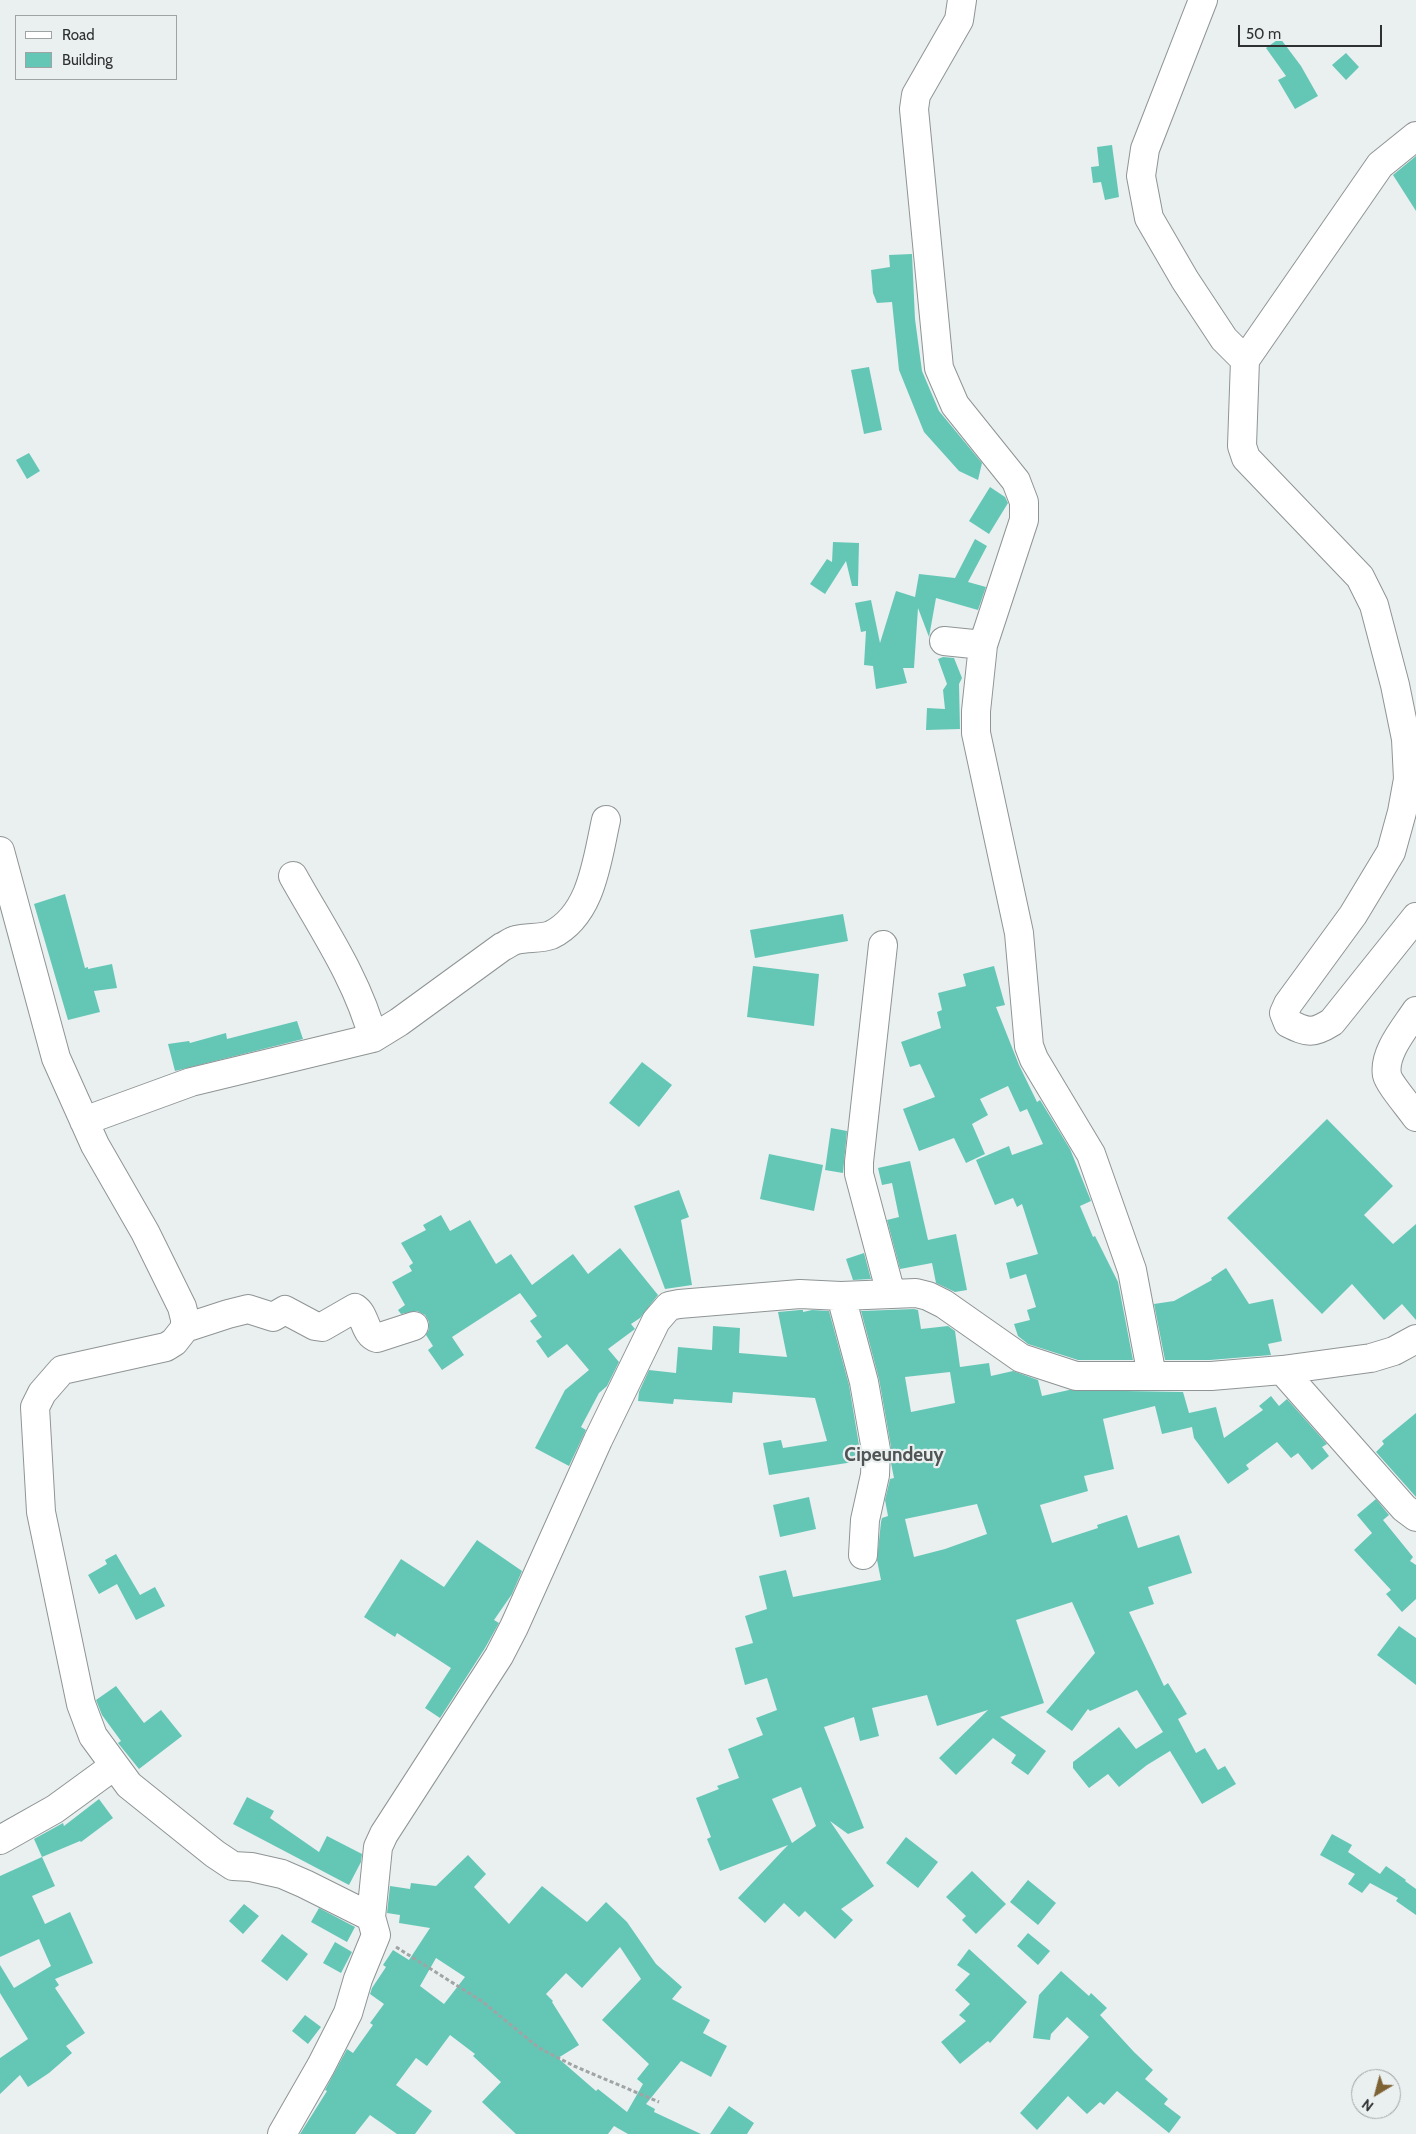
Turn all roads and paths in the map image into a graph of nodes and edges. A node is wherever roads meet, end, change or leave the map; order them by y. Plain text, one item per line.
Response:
1 (962, 0) edge
2 (1203, 0) edge
3 (1416, 136) edge
4 (1245, 360) junction
5 (944, 641) dead end
6 (983, 645) junction
7 (606, 820) dead end
8 (0, 851) edge
9 (292, 876) dead end
10 (1416, 917) edge
11 (883, 945) dead end
12 (1416, 1011) edge
13 (373, 1038) junction
14 (1416, 1117) edge
15 (84, 1121) junction
16 (891, 1294) junction
17 (841, 1296) junction
18 (414, 1326) dead end
19 (185, 1328) junction
20 (1416, 1339) edge
21 (1282, 1370) junction
22 (1152, 1376) junction
23 (1416, 1517) edge
24 (863, 1555) dead end
25 (114, 1766) junction
26 (0, 1840) edge
27 (373, 1926) junction
28 (659, 2102) dead end
29 (282, 2134) edge

1 - 6 street
2 - 4 street
3 - 4 street
4 - 10 street
5 - 6 street
6 - 22 street
7 - 13 street
8 - 15 street
9 - 13 street
11 - 16 street
12 - 14 street
13 - 15 street
15 - 19 street
16 - 17 street
16 - 22 street
17 - 24 street
17 - 27 street
18 - 19 street
19 - 25 street
20 - 21 street
21 - 22 street
21 - 23 street
25 - 26 street
25 - 27 street
27 - 28 path
27 - 29 street

